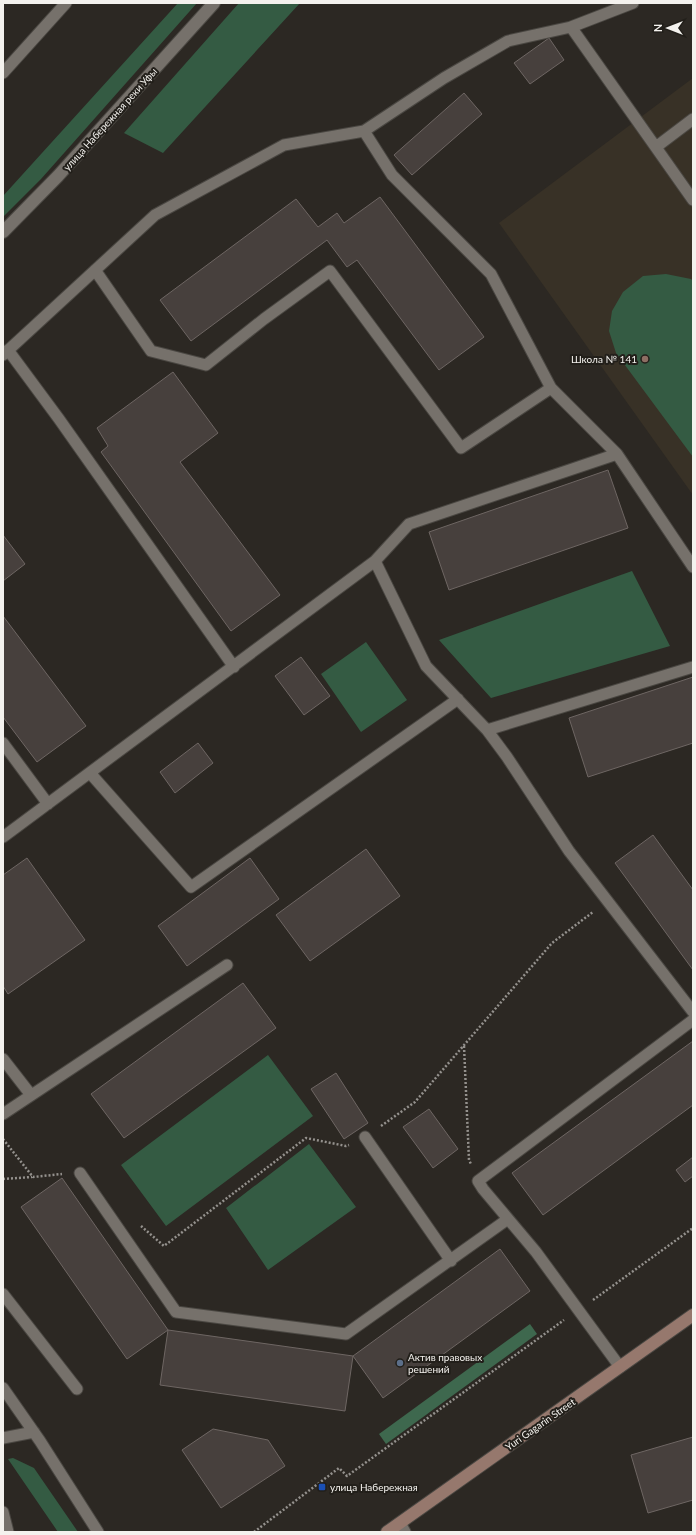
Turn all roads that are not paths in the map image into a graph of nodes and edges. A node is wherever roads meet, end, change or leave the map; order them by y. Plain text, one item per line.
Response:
1 (66, 3) edge
2 (214, 3) edge
3 (633, 3) edge
4 (571, 27) junction
5 (3, 73) edge
6 (693, 119) edge
7 (364, 131) junction
8 (656, 147) junction
9 (693, 200) edge
10 (3, 232) edge
11 (95, 270) junction
12 (6, 353) edge
13 (551, 388) junction
14 (617, 454) junction
15 (375, 562) junction
16 (693, 567) edge
17 (234, 667) junction
18 (693, 667) edge
19 (458, 700) junction
20 (487, 730) junction
21 (3, 743) edge
22 (90, 773) junction
23 (48, 804) junction
24 (3, 837) edge
25 (227, 965) dead end
26 (693, 1012) edge
27 (693, 1020) edge
28 (3, 1059) edge
29 (31, 1095) junction
30 (3, 1114) edge
31 (365, 1138) road end
32 (80, 1173) road end
33 (508, 1219) junction
34 (451, 1261) junction
35 (3, 1294) edge
36 (693, 1315) edge
37 (620, 1367) junction
38 (3, 1388) edge
39 (77, 1389) dead end
40 (34, 1432) junction
41 (3, 1438) edge
42 (3, 1512) edge
43 (402, 1527) edge
44 (8, 1532) edge
45 (98, 1532) edge
46 (387, 1532) edge

1 - 5 lane
2 - 10 street, улица Набережная реки Уфы
3 - 4 lane
4 - 7 lane
4 - 8 lane
6 - 8 lane
7 - 11 lane
7 - 13 lane
8 - 9 lane
11 - 12 lane
11 - 13 lane
12 - 17 lane
13 - 14 lane
14 - 15 lane
14 - 16 lane
15 - 17 lane
15 - 19 lane
17 - 22 lane
18 - 20 lane
19 - 20 lane
19 - 22 lane
20 - 26 lane
21 - 23 lane
22 - 23 lane
23 - 24 lane
25 - 29 lane
27 - 33 lane
28 - 29 lane
29 - 30 lane
31 - 34 lane
32 - 34 lane
33 - 34 lane
33 - 37 lane
35 - 39 lane
36 - 37 main road, Yuri Gagarin Street
37 - 43 main road, Yuri Gagarin Street
38 - 40 lane
40 - 41 lane
40 - 45 lane
42 - 44 lane
43 - 46 main road, Yuri Gagarin Street

